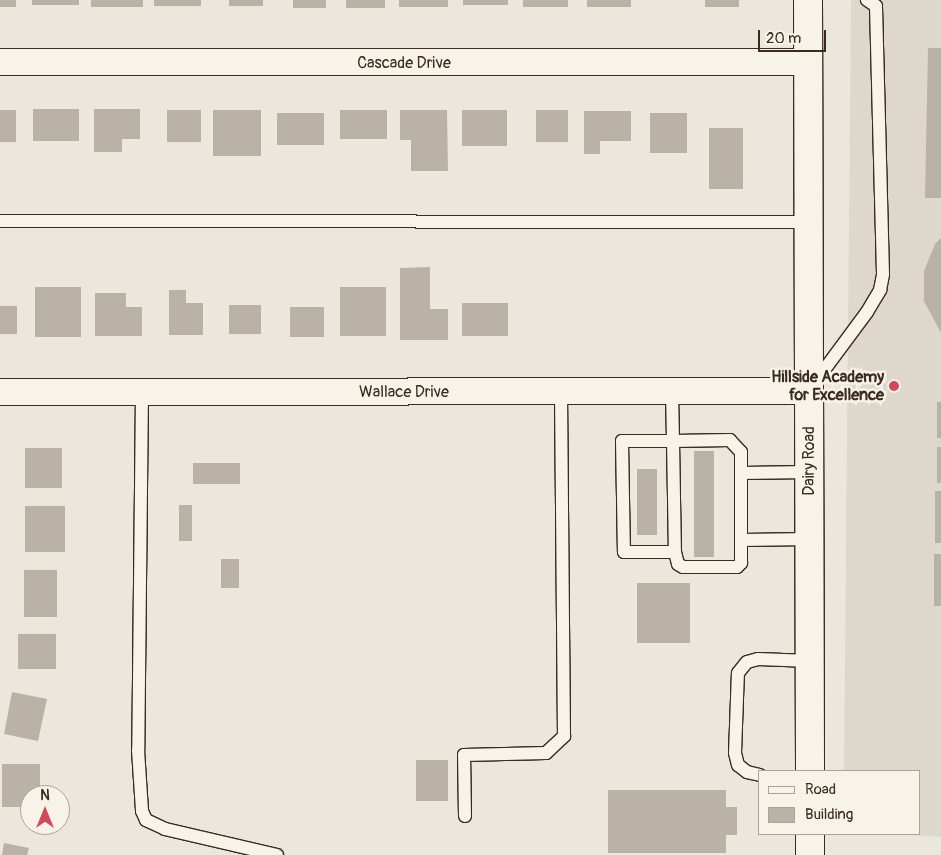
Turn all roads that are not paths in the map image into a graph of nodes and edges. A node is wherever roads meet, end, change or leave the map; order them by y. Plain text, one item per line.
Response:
1 (808, 0) edge
2 (867, 0) edge
3 (0, 62) edge
4 (808, 62) junction
5 (0, 221) edge
6 (809, 222) junction
7 (809, 391) junction
8 (0, 392) edge
9 (142, 392) junction
10 (561, 392) junction
11 (672, 392) junction
12 (673, 441) junction
13 (809, 472) junction
14 (741, 473) junction
15 (809, 539) junction
16 (742, 540) junction
17 (675, 552) junction
18 (810, 661) junction
19 (810, 770) edge
20 (758, 775) edge
21 (465, 816) dead end
22 (810, 835) edge
23 (277, 855) edge
24 (810, 855) edge

1 - 4 street, Dairy Road
2 - 7 lane
3 - 4 street, Cascade Drive
4 - 6 street, Dairy Road
5 - 6 lane
6 - 7 street, Dairy Road
7 - 11 street, Wallace Drive
7 - 13 street, Dairy Road
8 - 9 street, Wallace Drive
9 - 10 street, Wallace Drive
9 - 23 lane
10 - 11 street, Wallace Drive
10 - 21 lane
11 - 12 lane
12 - 14 lane
12 - 17 lane
12 - 17 lane
13 - 14 lane
13 - 15 street, Dairy Road
14 - 16 lane
15 - 16 lane
15 - 18 street, Dairy Road
16 - 17 lane
18 - 19 street, Dairy Road
18 - 20 lane
22 - 24 street

